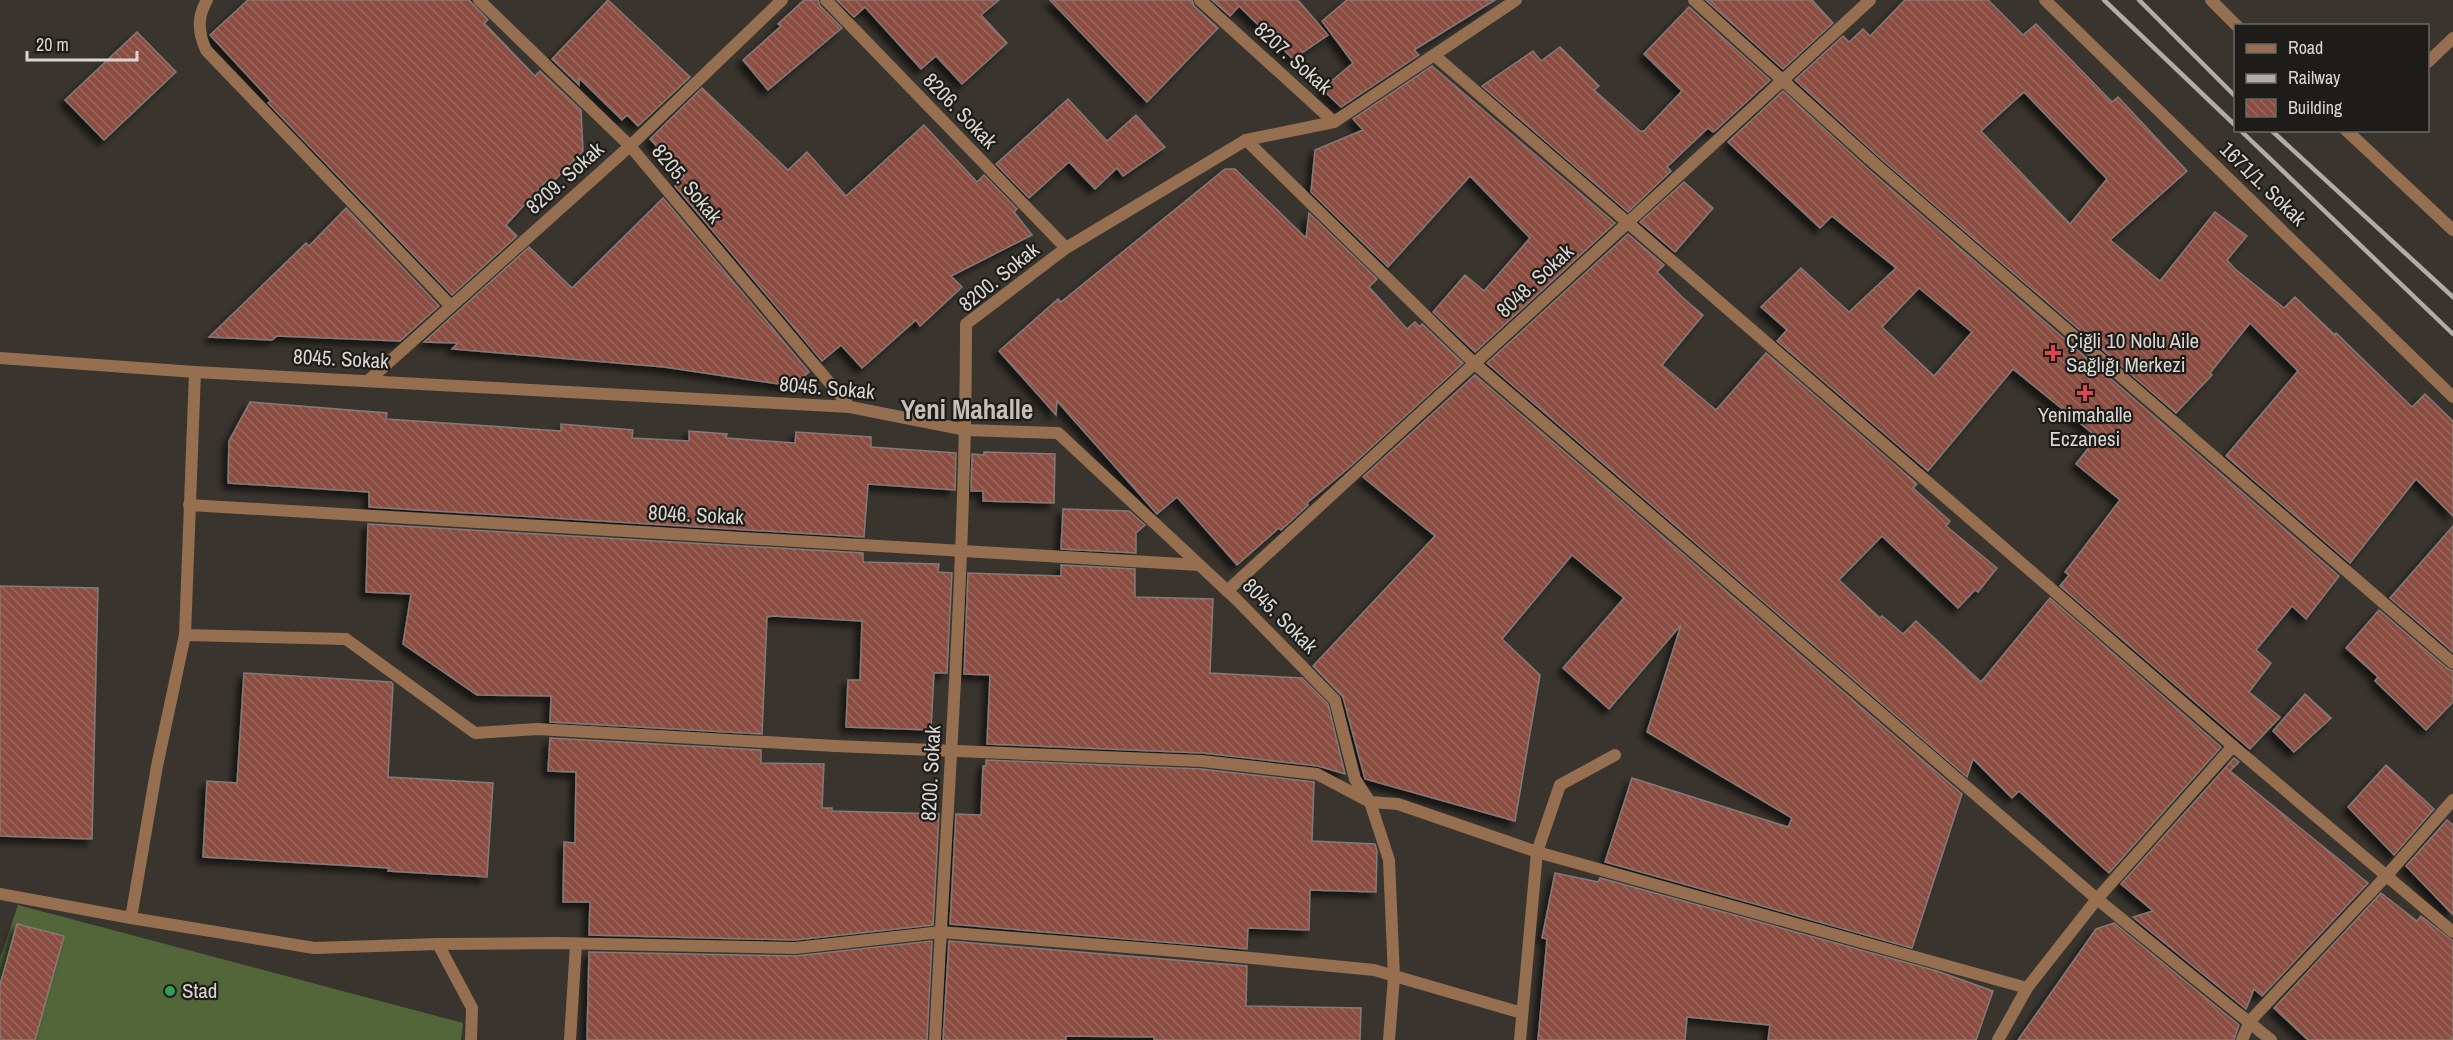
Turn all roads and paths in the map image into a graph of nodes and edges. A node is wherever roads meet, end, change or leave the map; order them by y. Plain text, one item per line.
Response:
1 (207, 0) edge
2 (479, 0) edge
3 (782, 0) edge
4 (826, 0) edge
5 (1200, 0) edge
6 (1516, 0) edge
7 (1694, 0) edge
8 (1870, 0) edge
9 (2045, 0) edge
10 (2211, 0) edge
11 (2235, 24) edge
12 (2453, 38) edge
13 (1434, 55) junction
14 (2429, 60) edge
15 (1782, 80) junction
16 (1334, 122) junction
17 (2351, 132) edge
18 (1246, 140) junction
19 (630, 146) junction
20 (1628, 222) junction
21 (2453, 230) edge
22 (1066, 248) junction
23 (451, 306) junction
24 (0, 358) edge
25 (1474, 363) junction
26 (195, 372) junction
27 (369, 380) junction
28 (2453, 397) edge
29 (850, 407) junction
30 (966, 430) junction
31 (189, 505) junction
32 (961, 550) junction
33 (1199, 565) junction
34 (1227, 591) junction
35 (184, 635) junction
36 (2453, 663) edge
37 (2233, 746) junction
38 (952, 750) junction
39 (1615, 755) dead end
40 (2453, 800) edge
41 (1370, 801) junction
42 (1537, 852) junction
43 (2388, 874) junction
44 (0, 894) edge
45 (2097, 899) junction
46 (131, 918) junction
47 (940, 932) junction
48 (2453, 932) edge
49 (438, 944) junction
50 (576, 944) junction
51 (1394, 976) junction
52 (2027, 988) junction
53 (1522, 1013) junction
54 (2250, 1021) junction
55 (471, 1040) edge
56 (570, 1040) edge
57 (935, 1040) edge
58 (1389, 1040) edge
59 (1520, 1040) edge
60 (1998, 1040) edge
61 (2242, 1040) edge
62 (2271, 1040) edge

1 - 23 street
2 - 19 street, 8205. Sokak
3 - 19 street, 8209. Sokak
4 - 22 street, 8206. Sokak
5 - 16 street, 8207. Sokak
6 - 13 street, 8200. Sokak
7 - 15 street
8 - 15 street, 8048. Sokak
9 - 28 street, 1671/1. Sokak
10 - 11 street
12 - 14 street
13 - 16 street, 8200. Sokak
13 - 20 street
15 - 20 street, 8048. Sokak
15 - 36 street
16 - 18 street, 8200. Sokak
17 - 21 street
18 - 22 street, 8200. Sokak
18 - 25 street
19 - 23 street, 8209. Sokak
19 - 29 street, 8205. Sokak
20 - 25 street, 8048. Sokak
20 - 37 street
22 - 30 street, 8200. Sokak
23 - 27 street, 8209. Sokak
24 - 26 street, 8045. Sokak
25 - 34 street, 8048. Sokak
25 - 45 street
26 - 27 street, 8045. Sokak
26 - 31 street
27 - 29 street, 8045. Sokak
29 - 30 street, 8045. Sokak
30 - 32 street, 8200. Sokak
30 - 33 street, 8045. Sokak
31 - 32 street, 8046. Sokak
31 - 35 street
32 - 33 street, 8046. Sokak
32 - 38 street, 8200. Sokak
33 - 34 street, 8045. Sokak
34 - 41 street, 8045. Sokak
35 - 38 street
35 - 46 street
37 - 43 street
37 - 45 street
38 - 41 street
38 - 47 street, 8200. Sokak
39 - 42 street
40 - 43 street
41 - 42 street
41 - 51 street, 8045. Sokak
42 - 52 street
42 - 53 street
43 - 48 street
43 - 54 street
44 - 46 street
45 - 52 street
45 - 54 street
46 - 49 street
47 - 50 street
47 - 51 street
47 - 57 street, 8200. Sokak
49 - 50 street
49 - 55 street
50 - 56 street
51 - 53 street
51 - 58 street, 8045. Sokak
52 - 60 street
53 - 59 street
54 - 61 street
54 - 62 street

